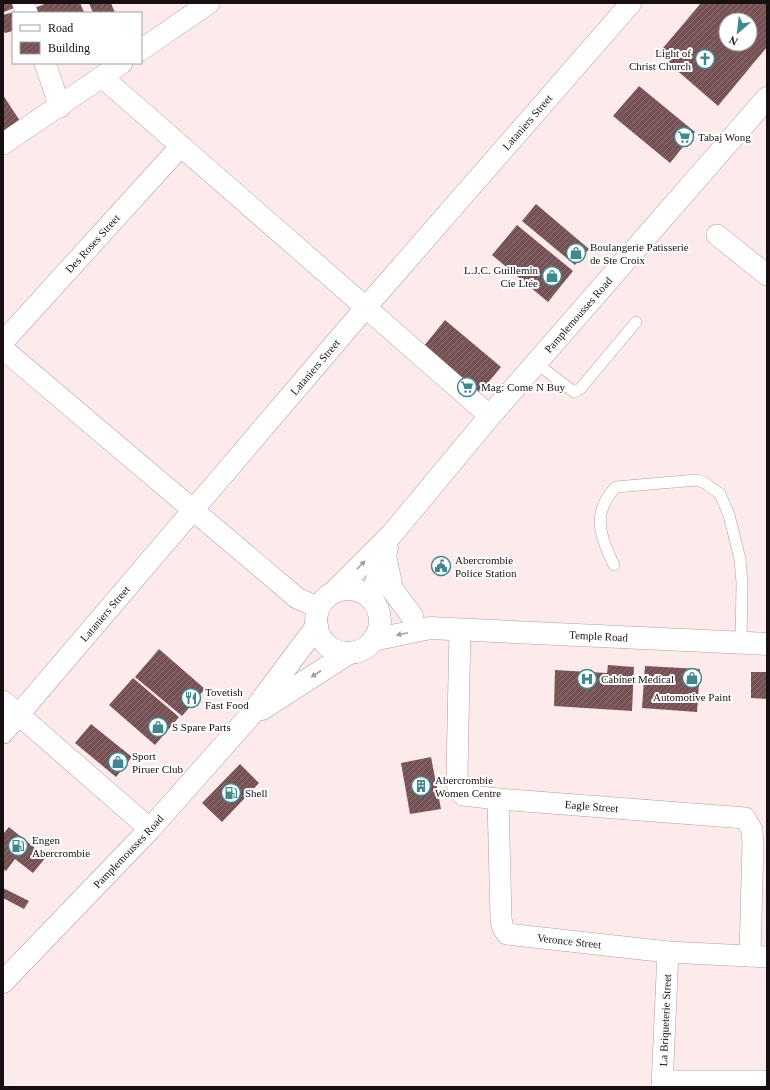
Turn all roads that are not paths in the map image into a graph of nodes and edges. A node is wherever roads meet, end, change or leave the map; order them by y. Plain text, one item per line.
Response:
1 (209, 3) edge
2 (631, 3) edge
3 (142, 49) edge
4 (45, 64) edge
5 (121, 64) edge
6 (102, 77) junction
7 (767, 98) edge
8 (60, 107) junction
9 (3, 144) edge
10 (181, 146) junction
11 (718, 236) dead end
12 (767, 275) edge
13 (367, 306) junction
14 (636, 322) dead end
15 (3, 342) edge
16 (3, 349) edge
17 (536, 363) junction
18 (490, 416) junction
19 (192, 510) junction
20 (392, 534) junction
21 (385, 555) junction
22 (614, 565) dead end
23 (373, 601) junction
24 (323, 609) junction
25 (412, 616) junction
26 (430, 628) junction
27 (460, 630) junction
28 (374, 640) junction
29 (741, 643) junction
30 (767, 644) edge
31 (349, 652) junction
32 (3, 701) edge
33 (20, 714) junction
34 (249, 717) junction
35 (3, 733) edge
36 (498, 799) junction
37 (150, 829) junction
38 (668, 952) junction
39 (759, 957) edge
40 (3, 982) edge
41 (767, 1081) edge
42 (662, 1084) edge

1 - 3 street
2 - 13 street, Lataniers Street
4 - 8 street
5 - 6 street
6 - 8 street
6 - 10 street
7 - 17 main road, Pamplemousses Road
8 - 9 street
10 - 13 street
10 - 15 street, Des Roses Street
11 - 12 street
13 - 18 street
13 - 19 street, Lataniers Street
14 - 17 lane
16 - 19 street
17 - 18 main road, Pamplemousses Road
18 - 20 main road, Pamplemousses Road
19 - 24 street
19 - 33 street, Lataniers Street
20 - 21 main road
24 -> 20 main road, Pamplemousses Road
21 - 23 main road
21 - 25 main road
22 - 29 lane
23 - 24 main road
23 - 25 main road, Temple Road
23 - 28 main road
24 - 31 main road
24 - 34 main road, Pamplemousses Road
25 - 26 main road, Temple Road
26 - 27 main road, Temple Road
26 -> 28 main road, Temple Road
27 - 29 main road, Temple Road
27 - 36 street, Eagle Street
28 - 31 main road
29 - 30 main road, Temple Road
31 -> 34 main road, Pamplemousses Road
32 - 33 street
33 - 35 street, Lataniers Street
33 - 37 street
34 - 37 main road, Pamplemousses Road
36 - 38 street, Veronce Street
36 - 39 street, Eagle Street
37 - 40 main road, Pamplemousses Road
38 - 39 street, Veronce Street
38 - 42 street, La Briqueterie Street
41 - 42 street

